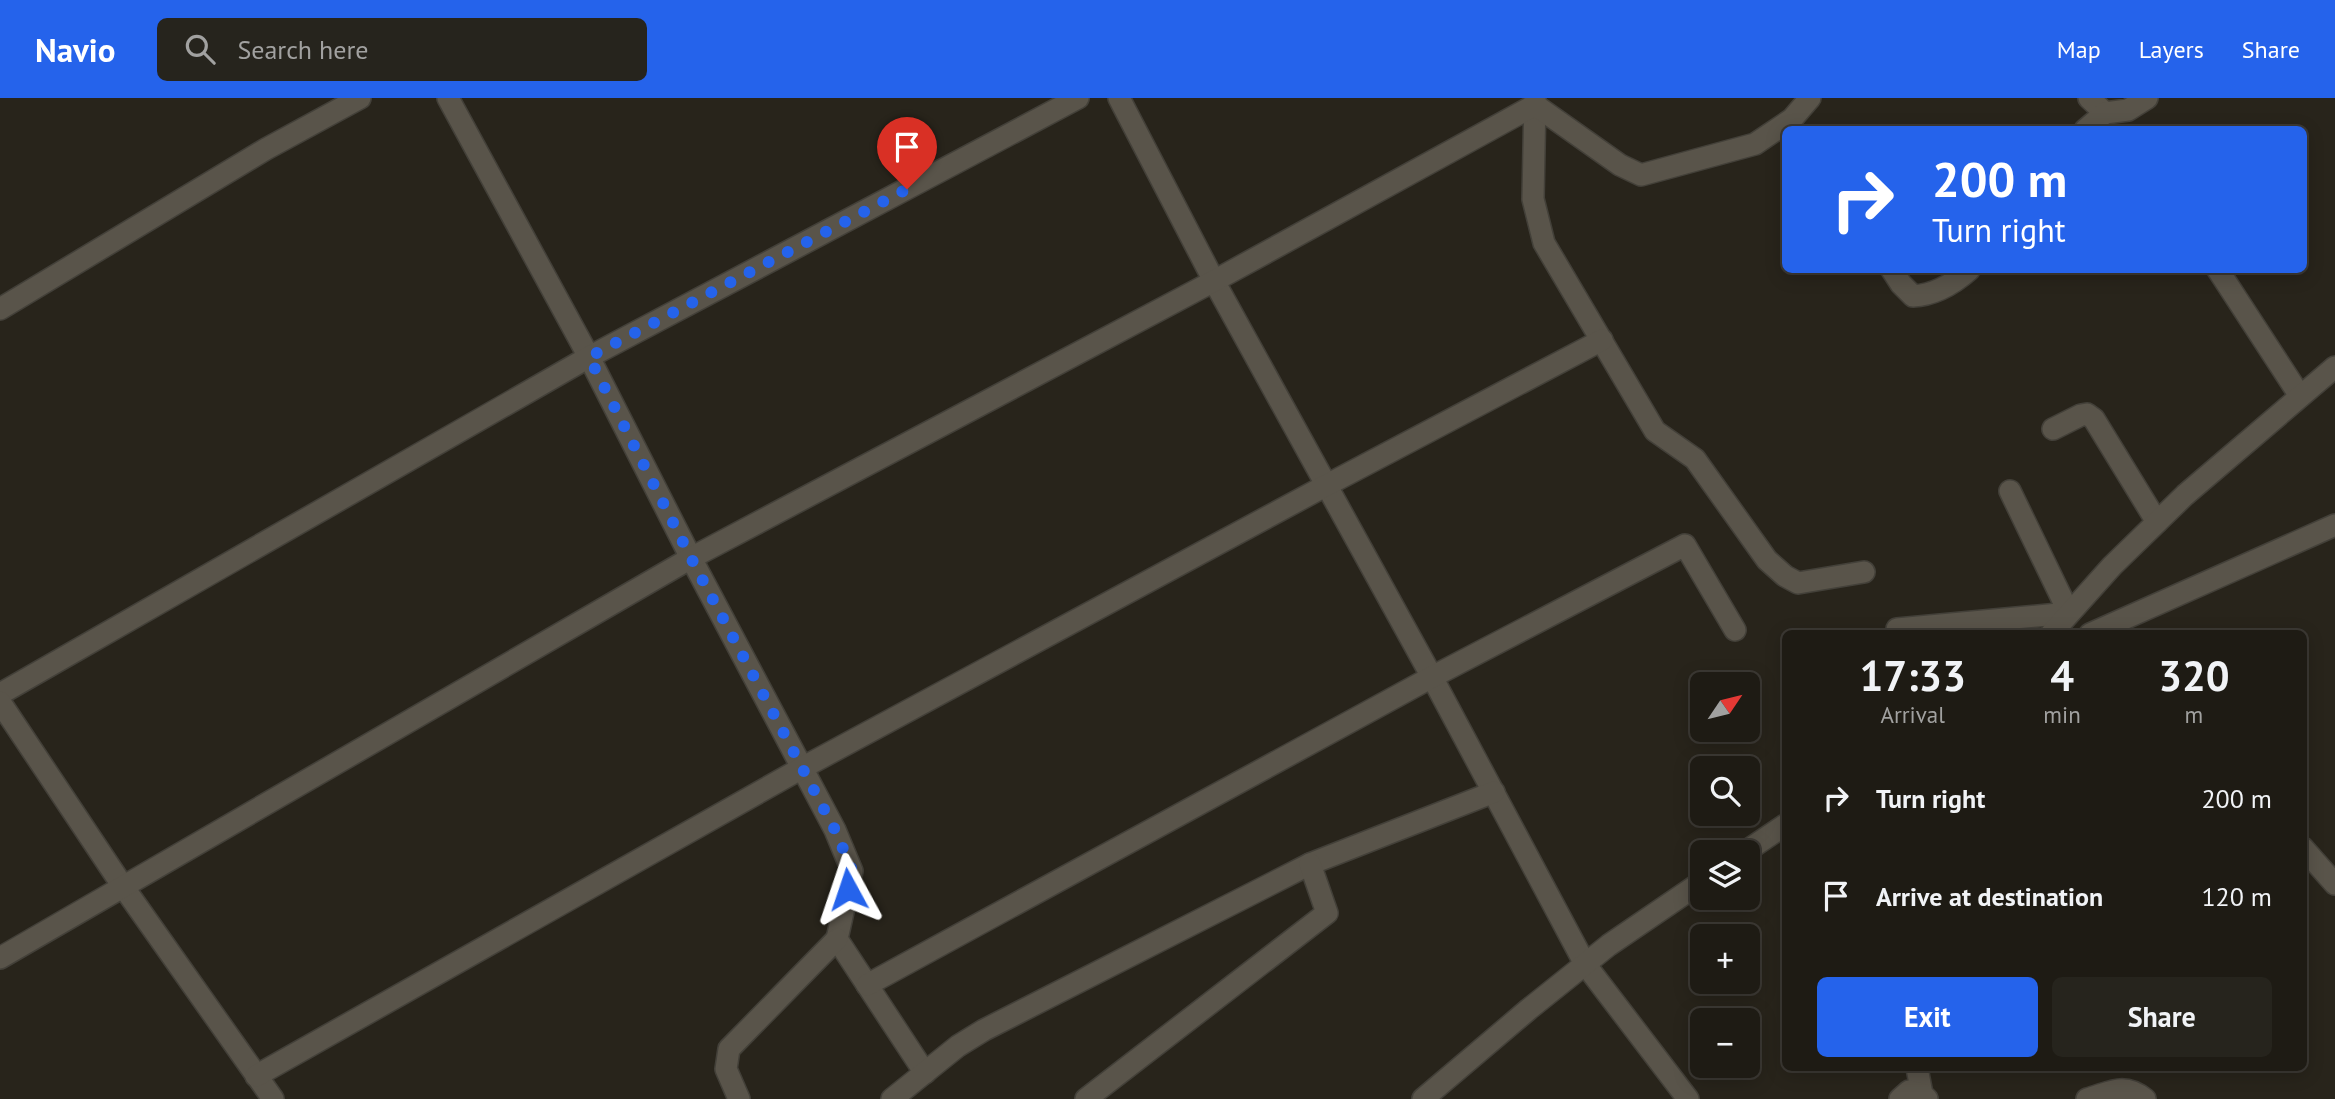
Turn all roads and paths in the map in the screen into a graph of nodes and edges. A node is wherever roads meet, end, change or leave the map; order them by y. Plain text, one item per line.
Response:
1 (360, 98) edge
2 (448, 98) edge
3 (1078, 98) edge
4 (1119, 98) edge
5 (1810, 98) edge
6 (2089, 98) edge
7 (2147, 98) edge
8 (1535, 102) edge
9 (2105, 113) junction
10 (1793, 124) edge
11 (2090, 126) edge
12 (1782, 130) edge
13 (1894, 273) edge
14 (1965, 273) edge
15 (2220, 273) edge
16 (1214, 281) junction
17 (0, 309) edge
18 (1602, 340) junction
19 (589, 357) junction
20 (2335, 368) edge
21 (2301, 396) junction
22 (2053, 429) dead end
23 (1325, 486) junction
24 (2010, 491) dead end
25 (2157, 522) junction
26 (2335, 524) edge
27 (691, 558) junction
28 (1864, 572) dead end
29 (2069, 613) junction
30 (2130, 626) edge
31 (1897, 629) dead end
32 (1735, 630) dead end
33 (2054, 630) edge
34 (2110, 630) edge
35 (1432, 677) junction
36 (0, 694) edge
37 (0, 702) edge
38 (802, 768) junction
39 (1494, 792) junction
40 (1782, 827) edge
41 (1760, 842) edge
42 (2307, 852) edge
43 (1310, 864) junction
44 (2335, 884) edge
45 (122, 885) junction
46 (1690, 890) edge
47 (837, 940) junction
48 (0, 958) edge
49 (1585, 964) junction
50 (867, 985) junction
51 (1918, 1071) edge
52 (925, 1073) junction
53 (256, 1076) junction
54 (2121, 1078) edge
55 (1924, 1096) edge
56 (273, 1099) edge
57 (739, 1099) edge
58 (892, 1099) edge
59 (1086, 1099) edge
60 (1423, 1099) edge
61 (1688, 1099) edge
62 (1900, 1099) edge
63 (2087, 1099) edge
64 (2146, 1099) edge

1 - 17 street
2 - 19 street
3 - 19 street
4 - 16 street
5 - 10 street
6 - 9 street
7 - 9 street
8 - 12 street
8 - 16 street
8 - 18 street
9 - 11 street
13 - 14 street
15 - 21 street
16 - 23 street
16 - 27 street
18 - 23 street
18 - 28 street
19 - 27 street
19 - 36 street
20 - 21 street
21 - 25 street
22 - 25 street
23 - 35 street
23 - 38 street
24 - 29 street
25 - 29 street
26 - 30 street
27 - 38 street
27 - 45 street
29 - 31 street
29 - 33 street
30 - 34 street
32 - 35 street
35 - 39 street
35 - 50 street
37 - 45 street
38 - 47 street
38 - 53 street
39 - 43 street
39 - 49 street
40 - 41 street
42 - 44 street
43 - 52 street
43 - 59 street
45 - 48 street
45 - 53 street
46 - 49 street
47 - 50 street
47 - 57 street
49 - 60 street
49 - 61 street
50 - 52 street
51 - 55 street
52 - 58 street
53 - 56 street
54 - 63 street
54 - 64 street
55 - 62 street

